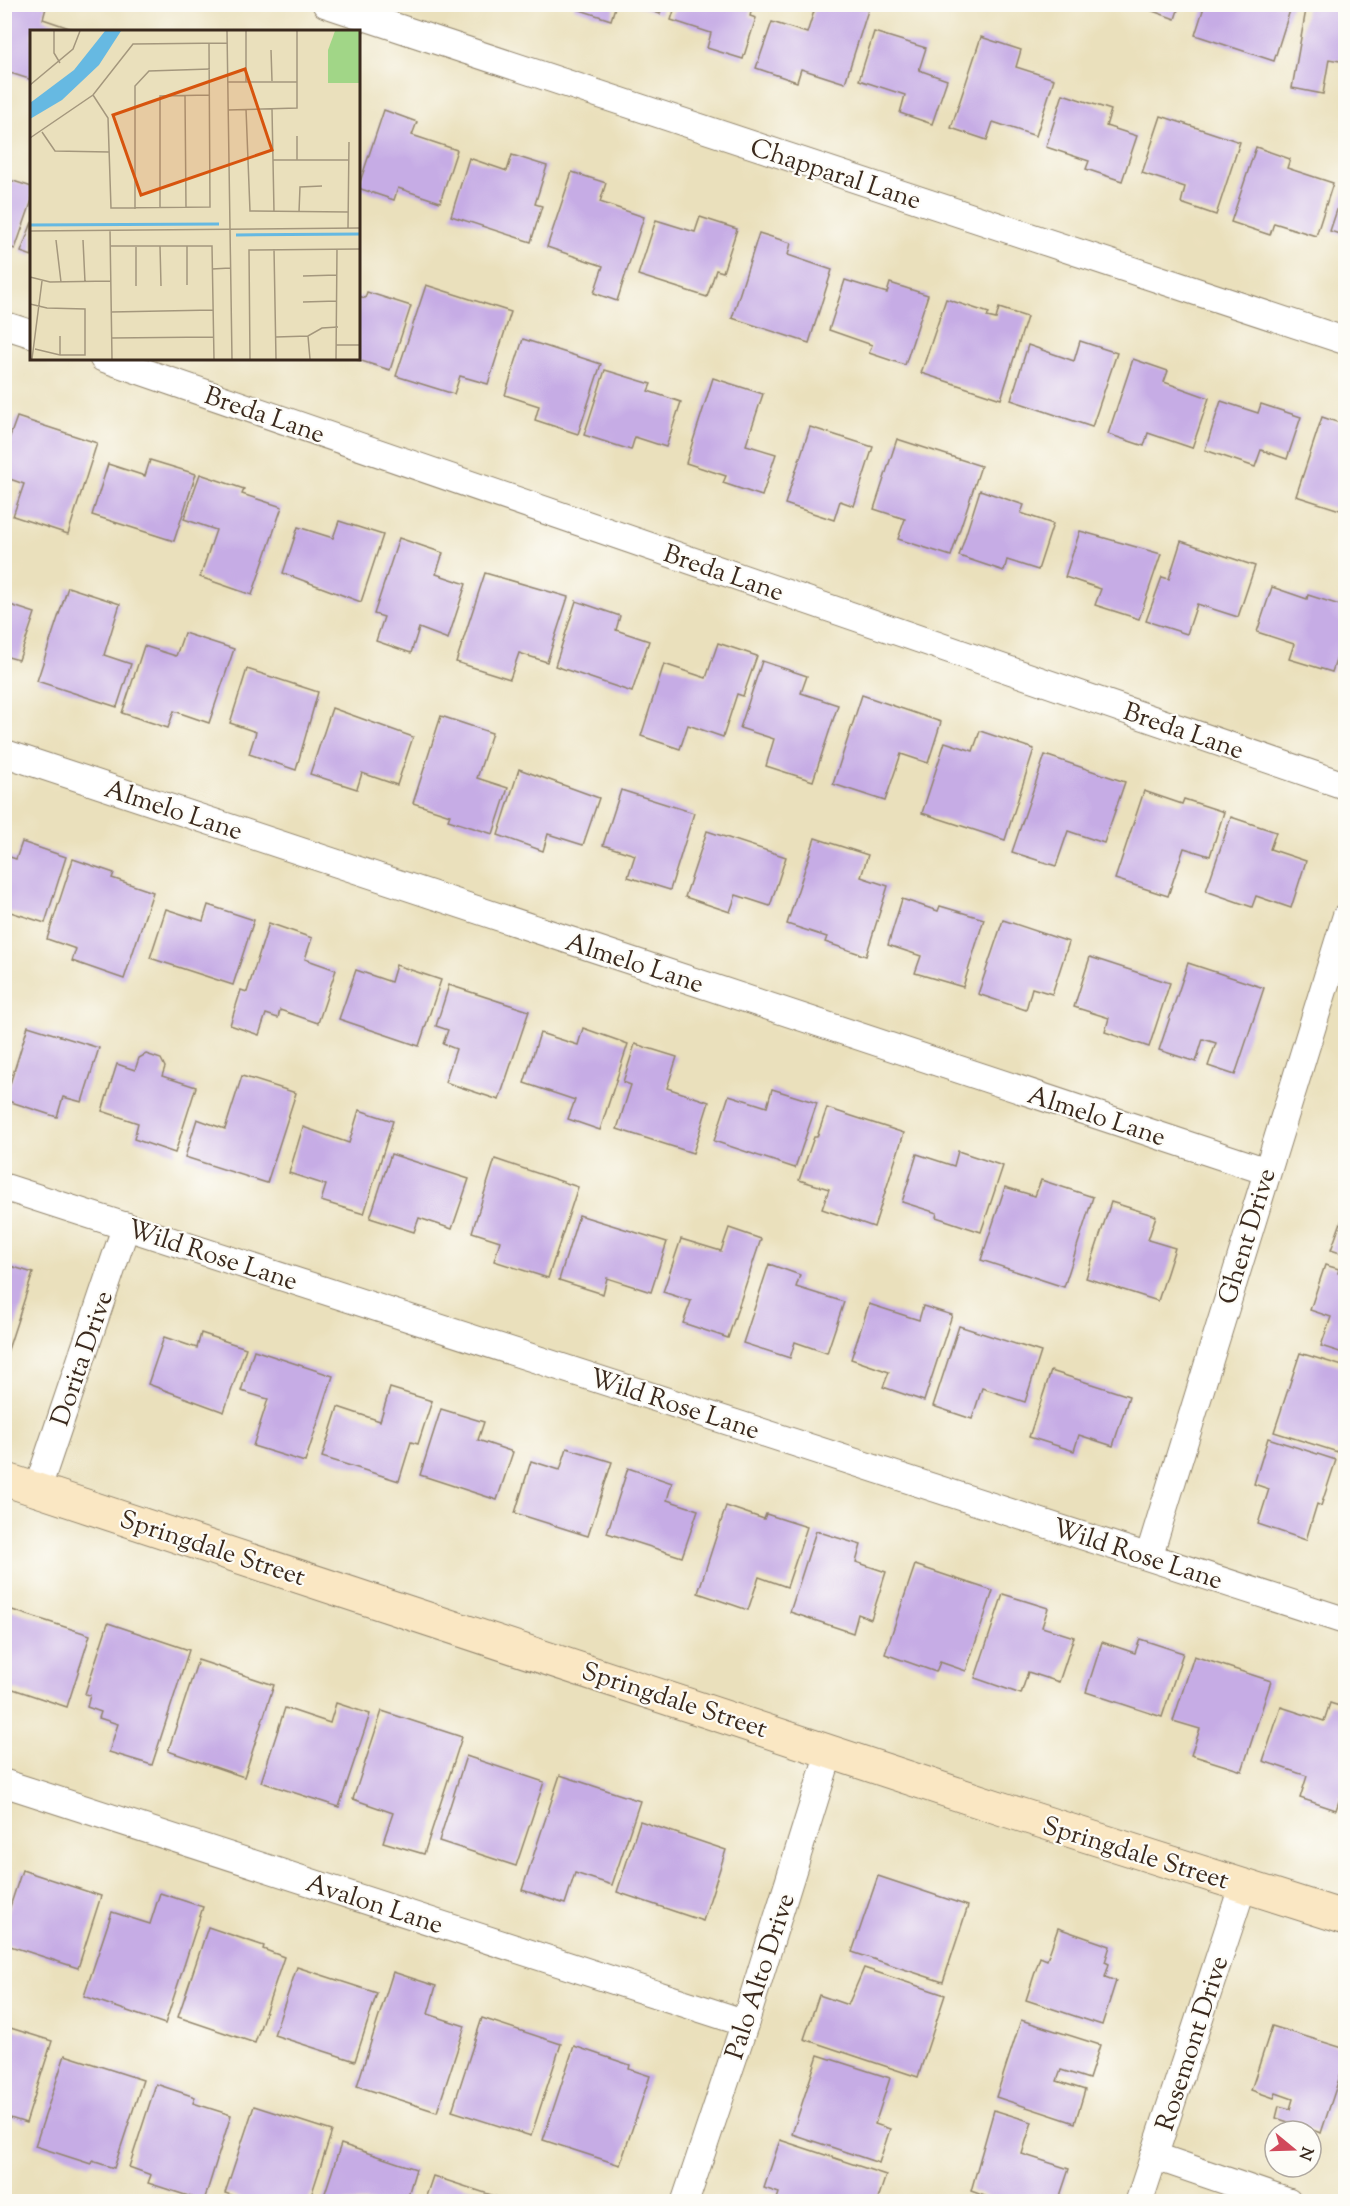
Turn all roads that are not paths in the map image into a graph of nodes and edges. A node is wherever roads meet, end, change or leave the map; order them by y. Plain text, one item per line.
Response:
1 (326, 4) edge
2 (4, 325) edge
3 (30, 333) edge
4 (1346, 341) edge
5 (109, 360) edge
6 (4, 753) edge
7 (1346, 786) edge
8 (1346, 916) edge
9 (1266, 1171) junction
10 (4, 1187) edge
11 (126, 1226) junction
12 (4, 1479) edge
13 (37, 1490) junction
14 (1149, 1556) junction
15 (1346, 1622) edge
16 (830, 1750) junction
17 (4, 1784) edge
18 (1243, 1885) junction
19 (1346, 1918) edge
20 (745, 2023) junction
21 (1154, 2156) junction
22 (685, 2202) edge
23 (1139, 2202) edge
24 (1288, 2202) edge

1 - 4 street, Chapparal Lane
2 - 3 street
5 - 7 street, Breda Lane
6 - 9 street, Almelo Lane
8 - 9 street, Ghent Drive
9 - 14 street, Ghent Drive
10 - 11 street, Wild Rose Lane
11 - 13 street, Dorita Drive
11 - 14 street, Wild Rose Lane
12 - 13 street, Springdale Street
13 - 16 street, Springdale Street
14 - 15 street, Wild Rose Lane
16 - 18 street, Springdale Street
16 - 20 street, Palo Alto Drive
17 - 20 street, Avalon Lane
18 - 19 street, Springdale Street
18 - 21 street, Rosemont Drive
20 - 22 street, Palo Alto Drive
21 - 23 street, Rosemont Drive
21 - 24 street

